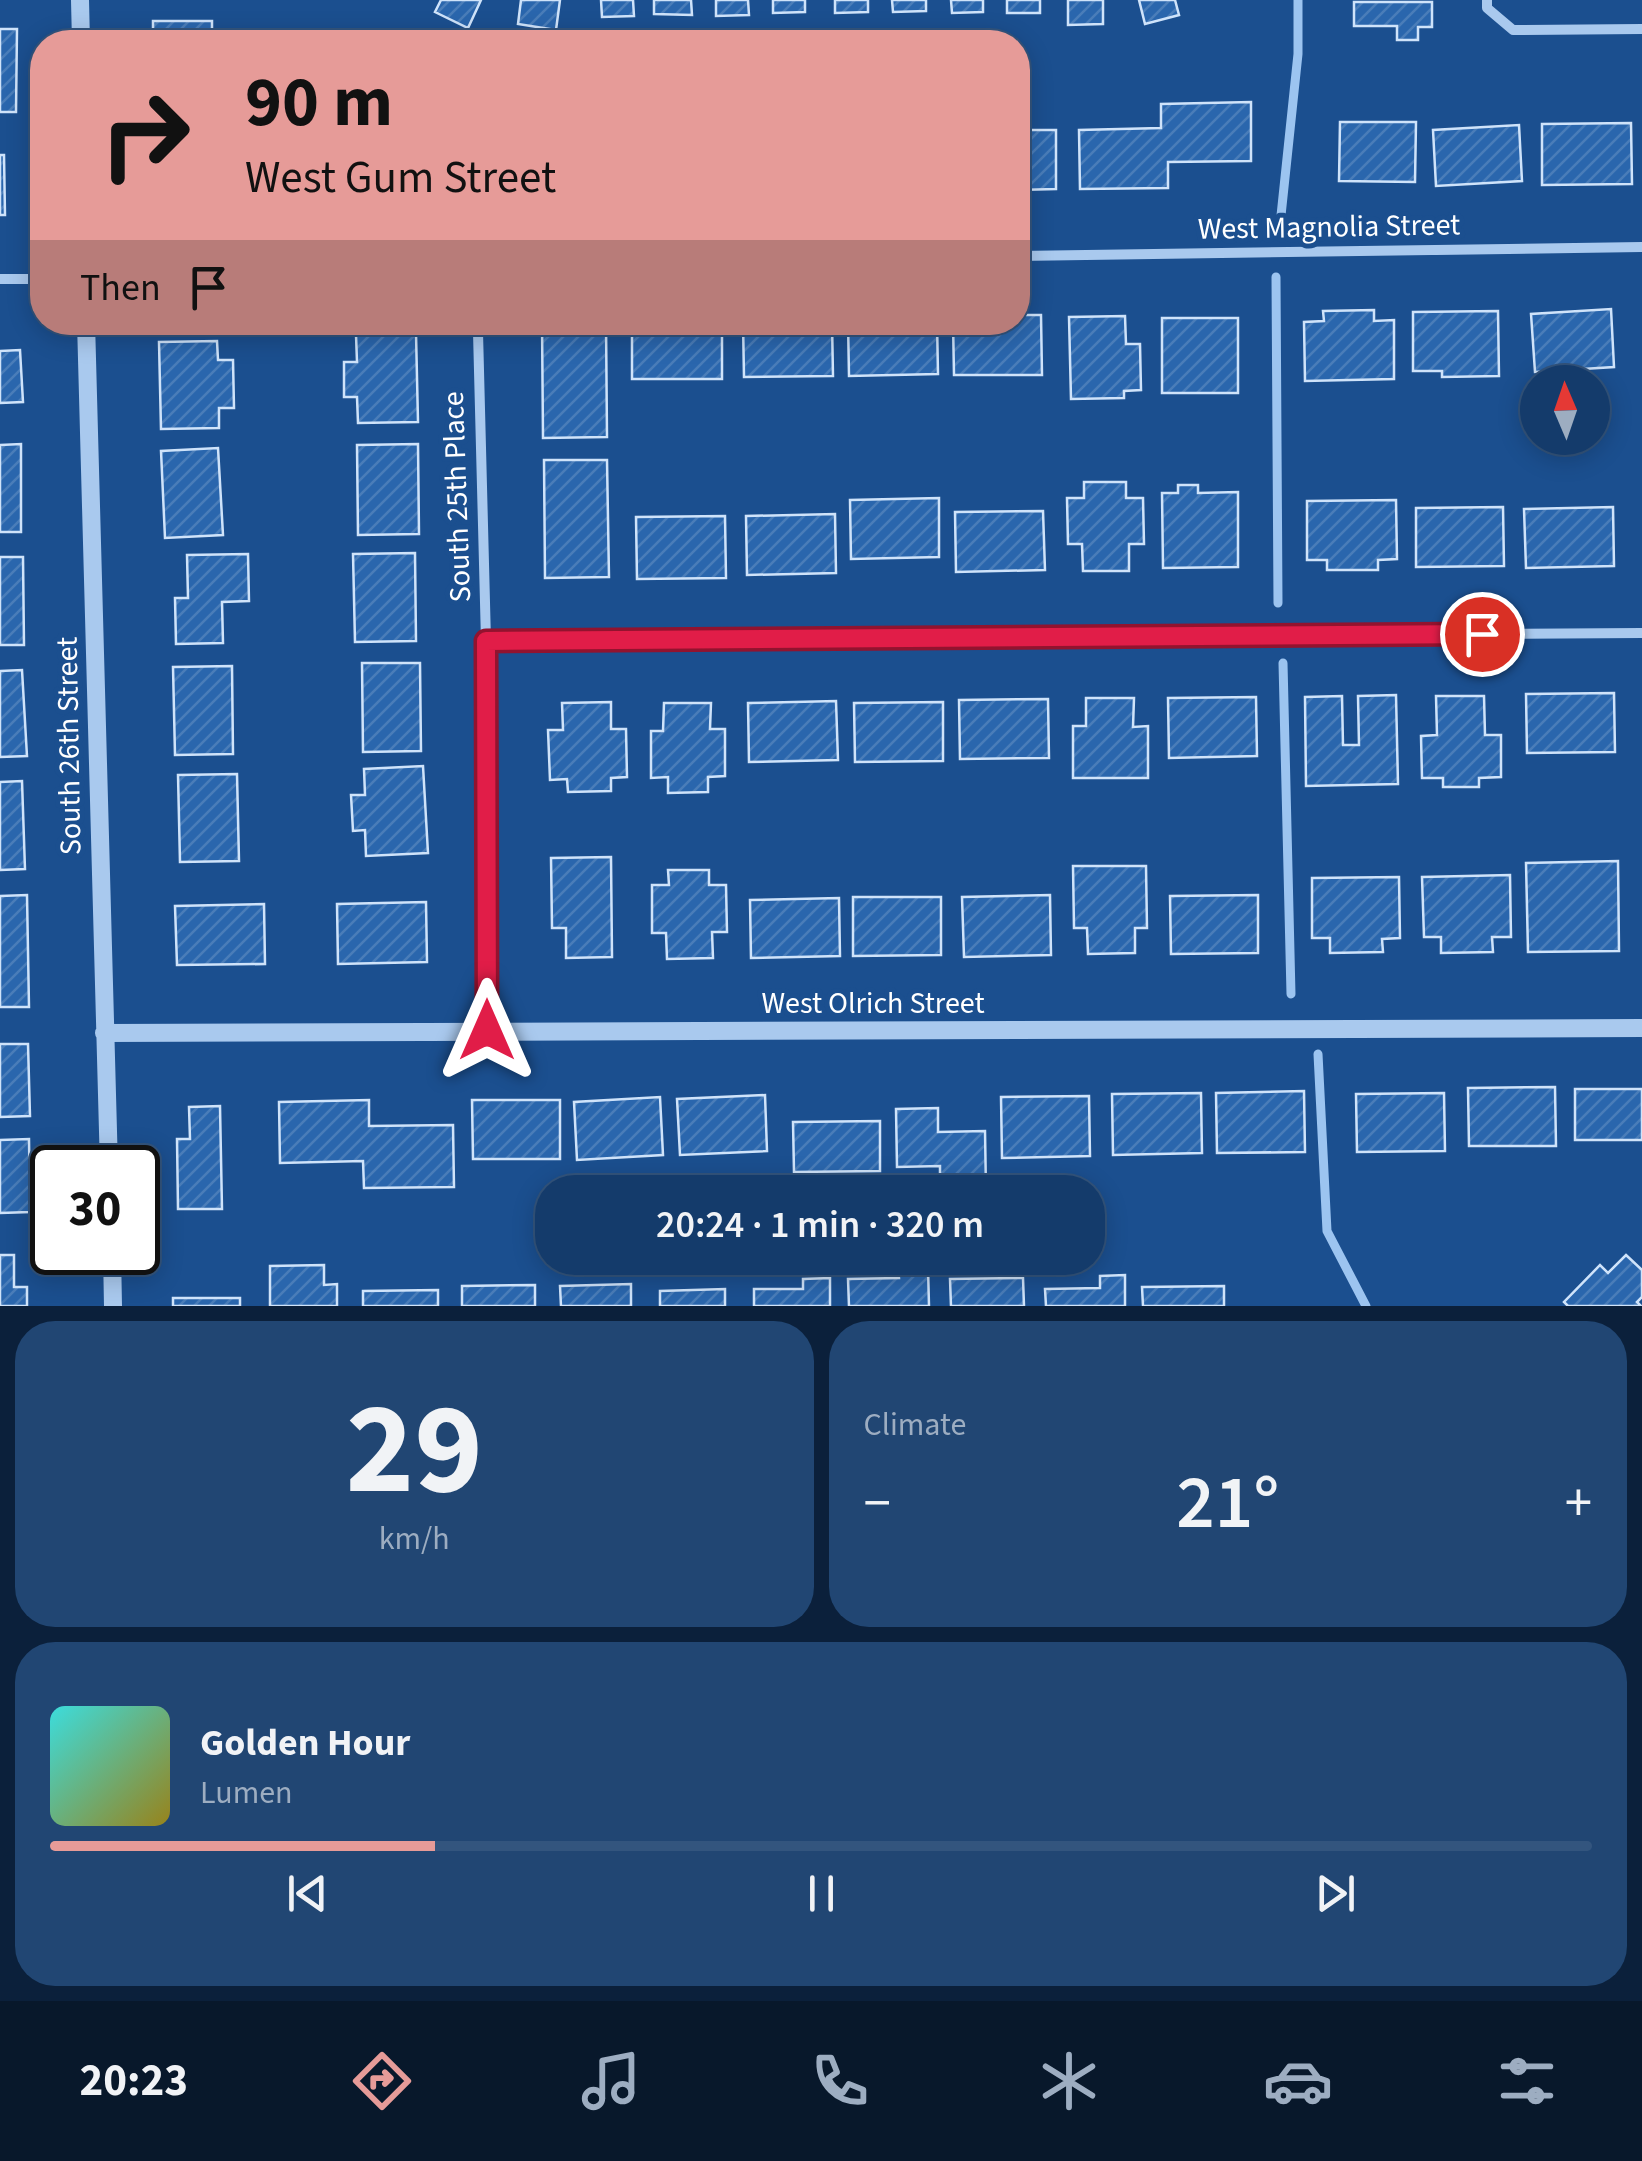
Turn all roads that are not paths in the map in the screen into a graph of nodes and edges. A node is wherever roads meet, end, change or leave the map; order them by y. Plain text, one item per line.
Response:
1 (80, 0) edge
2 (1487, 4) edge
3 (81, 30) edge
4 (1642, 30) edge
5 (1642, 247) edge
6 (1030, 256) edge
7 (0, 279) edge
8 (30, 279) edge
9 (86, 335) edge
10 (478, 335) edge
11 (1642, 633) edge
12 (486, 641) junction
13 (1642, 1028) edge
14 (487, 1030) junction
15 (104, 1032) junction
16 (107, 1145) edge
17 (113, 1275) edge
18 (114, 1306) edge

1 - 3 street
2 - 4 street
5 - 6 street, West Magnolia Street
7 - 8 street
9 - 15 street, South 26th Street
10 - 12 street, South 25th Place
11 - 12 street
12 - 14 street, South 25th Place
13 - 14 street, West Olrich Street
14 - 15 street, West Olrich Street
15 - 16 street, South 26th Street
17 - 18 street

